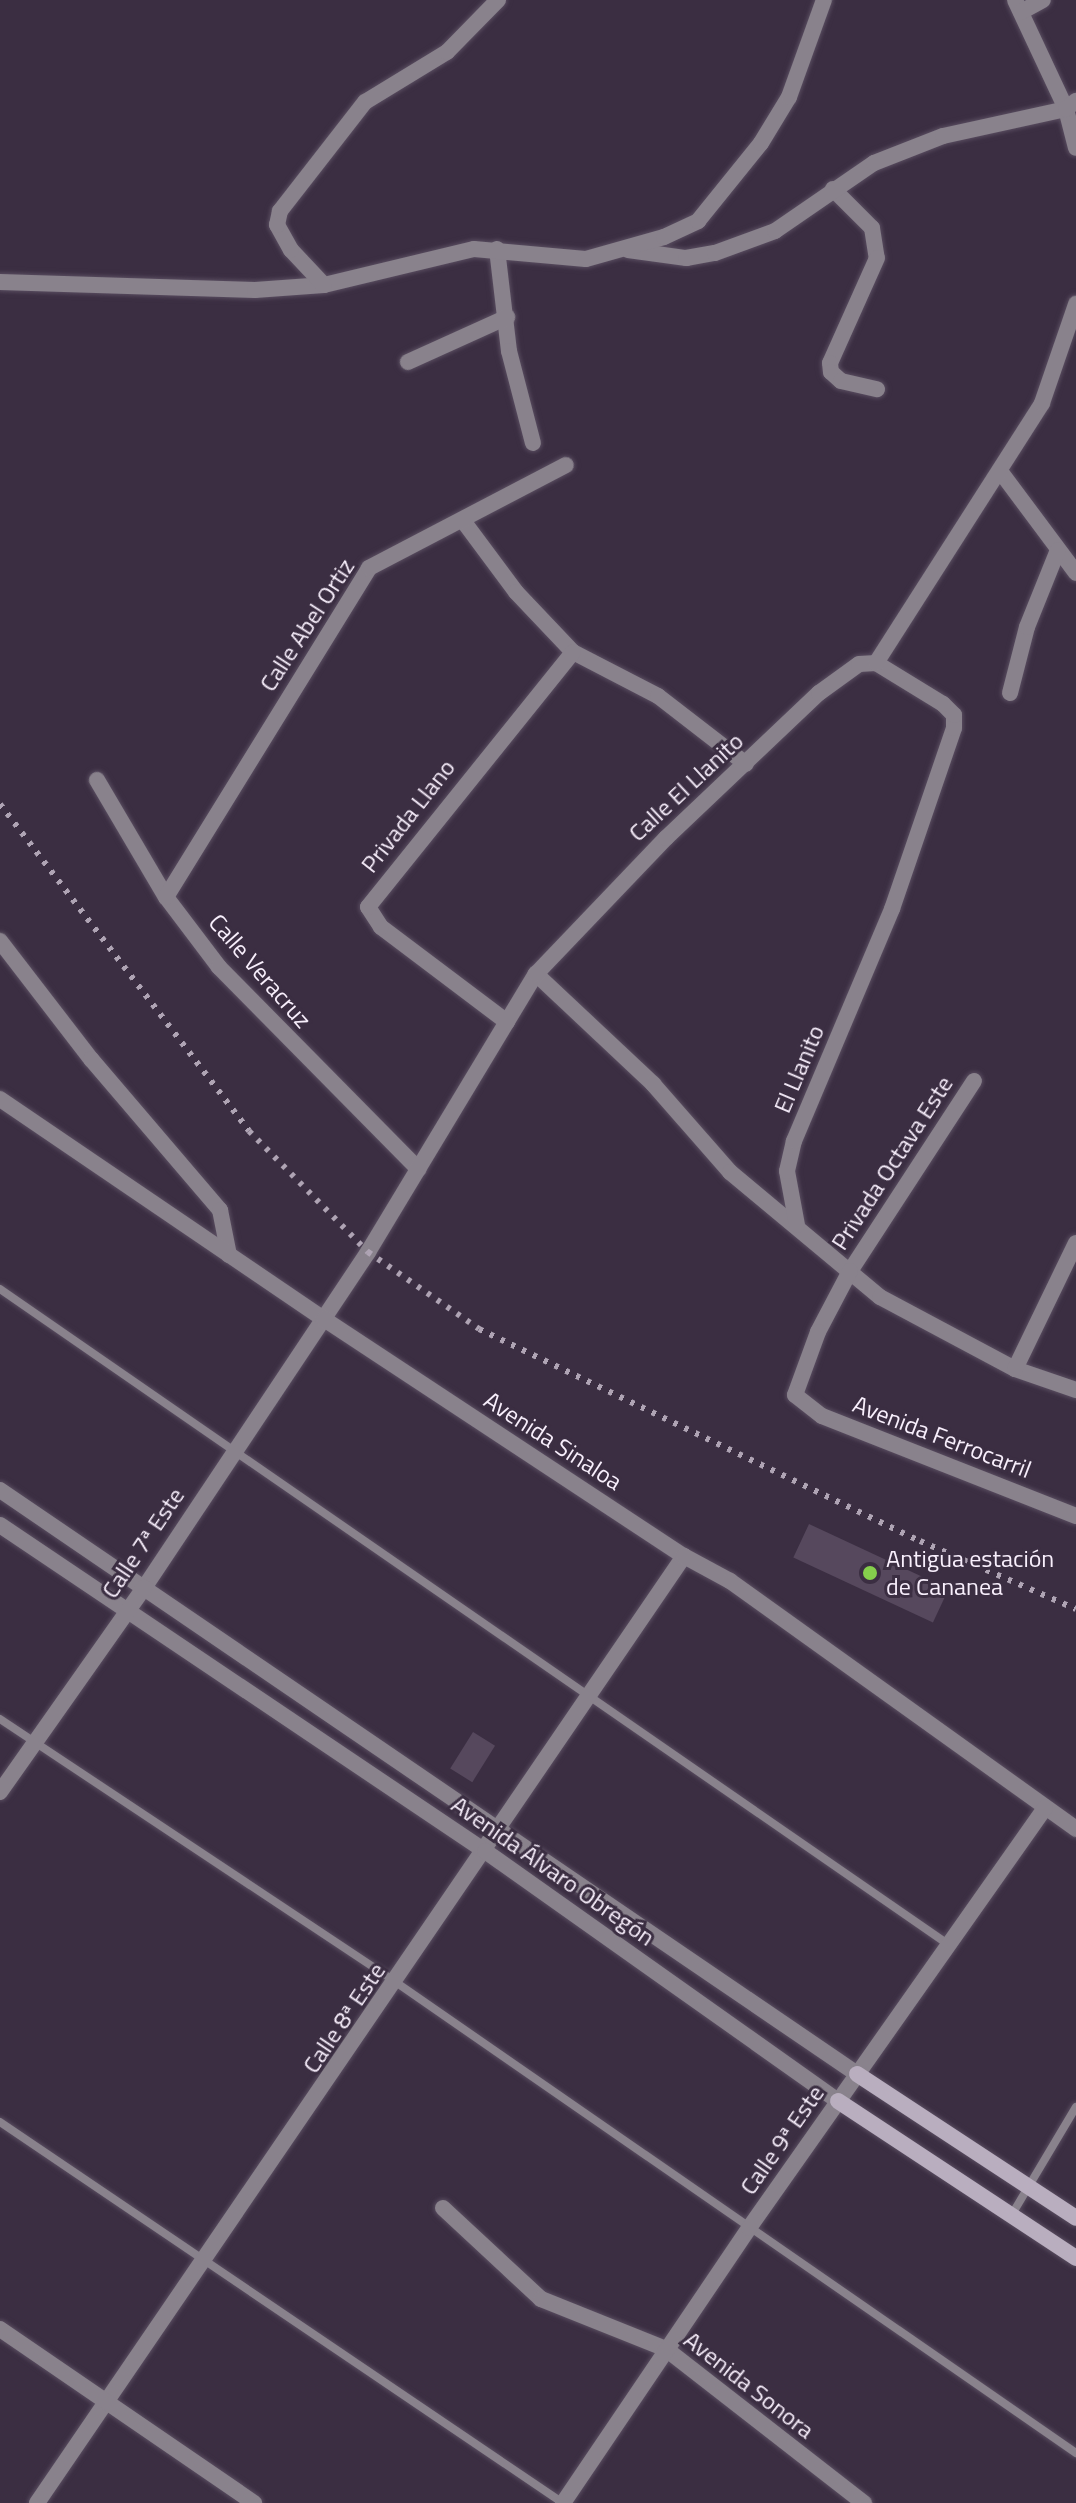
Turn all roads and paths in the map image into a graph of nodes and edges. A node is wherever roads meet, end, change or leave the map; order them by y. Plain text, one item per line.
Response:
1 (498, 0) edge
2 (824, 0) edge
3 (1043, 0) edge
4 (1018, 6) edge
5 (1071, 105) edge
6 (1076, 148) edge
7 (833, 189) junction
8 (497, 249) junction
9 (622, 249) junction
10 (0, 282) edge
11 (324, 285) junction
12 (1076, 304) edge
13 (507, 317) junction
14 (408, 362) dead end
15 (877, 389) dead end
16 (533, 443) dead end
17 (566, 465) dead end
18 (1000, 471) junction
19 (464, 522) junction
20 (1058, 550) junction
21 (1076, 573) edge
22 (573, 652) junction
23 (876, 663) junction
24 (1010, 693) dead end
25 (746, 764) junction
26 (97, 780) dead end
27 (166, 897) junction
28 (0, 941) edge
29 (536, 974) junction
30 (507, 1022) junction
31 (974, 1081) dead end
32 (0, 1099) edge
33 (418, 1169) junction
34 (797, 1225) junction
35 (1076, 1243) edge
36 (229, 1255) junction
37 (850, 1271) junction
38 (0, 1289) edge
39 (324, 1319) junction
40 (1015, 1369) junction
41 (1076, 1390) edge
42 (795, 1395) joint
43 (234, 1449) junction
44 (0, 1490) edge
45 (1076, 1516) edge
46 (0, 1525) edge
47 (684, 1556) junction
48 (144, 1588) junction
49 (126, 1612) junction
50 (267, 1670) junction
51 (248, 1694) junction
52 (588, 1696) junction
53 (0, 1719) edge
54 (32, 1742) junction
55 (0, 1792) edge
56 (1045, 1808) junction
57 (500, 1826) junction
58 (1076, 1829) edge
59 (485, 1851) junction
60 (949, 1946) junction
61 (397, 1983) junction
62 (857, 2074) junction
63 (838, 2101) junction
64 (1076, 2107) edge
65 (0, 2122) edge
66 (1031, 2189) junction
67 (443, 2208) dead end
68 (1011, 2216) junction
69 (1076, 2218) edge
70 (749, 2228) junction
71 (1076, 2258) edge
72 (202, 2260) junction
73 (0, 2329) edge
74 (666, 2349) junction
75 (107, 2402) junction
76 (1076, 2453) edge
77 (37, 2503) edge
78 (254, 2503) edge
79 (563, 2503) edge
80 (864, 2503) edge

1 - 11 street
2 - 9 street
3 - 4 street
4 - 5 street
5 - 6 street
5 - 7 street
7 - 9 street
7 - 15 street
8 - 9 street
8 - 11 street
8 - 13 street
10 - 11 street
12 - 18 street
13 - 14 street
13 - 16 street
17 - 19 street, Calle Abel Ortiz
18 - 20 street
18 - 23 street
19 - 22 street
19 - 27 street, Calle Abel Ortiz
20 - 21 street
20 - 24 street
22 - 25 street
22 - 30 street, Privada Llano
23 - 25 street, Calle El Llanito
23 - 34 street, El Llanito
25 - 29 street, Calle El Llanito
26 - 27 street, Calle Veracruz
27 - 33 street, Calle Veracruz
28 - 36 street
29 - 30 street, Calle El Llanito
29 - 34 street
30 - 33 street, Calle El Llanito
31 - 37 street, Privada Octava Este
32 - 36 street, Avenida Sinaloa
33 - 39 street, Calle El Llanito
34 - 37 street
35 - 40 street
36 - 39 street, Avenida Sinaloa
37 - 40 street
37 - 42 street, Privada Octava Este
38 - 43 lane
39 - 43 street, Calle 7ª Este
39 - 47 street, Avenida Sinaloa
40 - 41 street
42 - 45 street, Avenida Ferrocarril
43 - 48 street, Calle 7ª Este
43 - 52 lane
44 - 48 street, Avenida Álvaro Obregón
46 - 49 street, Avenida Álvaro Obregón
47 - 52 street, Calle 8ª Este
47 - 56 street, Avenida Sinaloa
48 - 49 street, Calle 7ª Este
48 - 50 street, Avenida Álvaro Obregón
49 - 51 street, Avenida Álvaro Obregón
49 - 54 street, Calle 7ª Este
50 - 51 street
50 - 57 street, Avenida Álvaro Obregón
51 - 59 street, Avenida Álvaro Obregón
52 - 57 street, Calle 8ª Este
52 - 60 lane
53 - 54 lane
54 - 55 street, Calle 7ª Este
54 - 61 lane
56 - 58 street, Avenida Sinaloa
56 - 60 street, Calle 9ª Este
57 - 59 street, Calle 8ª Este
57 - 62 street, Avenida Álvaro Obregón
59 - 61 street, Calle 8ª Este
59 - 63 street, Avenida Álvaro Obregón
60 - 62 street, Calle 9ª Este
61 - 70 lane
61 - 72 street, Calle 8ª Este
62 - 63 street, Calle 9ª Este
62 - 66 main road, Avenida Álvaro Obregón
63 - 68 main road, Avenida Álvaro Obregón
63 - 70 street, Calle 9ª Este
64 - 66 lane
65 - 72 lane
66 - 68 lane
66 - 69 main road, Avenida Álvaro Obregón
67 - 74 street, Avenida Sonora
68 - 71 main road, Avenida Álvaro Obregón
70 - 74 street, Calle 9ª Este
70 - 76 lane
72 - 75 street, Calle 8ª Este
72 - 79 lane
73 - 75 street
74 - 79 street, Calle 9ª Este
74 - 80 street, Avenida Sonora
75 - 77 street, Calle 8ª Este
75 - 78 street

